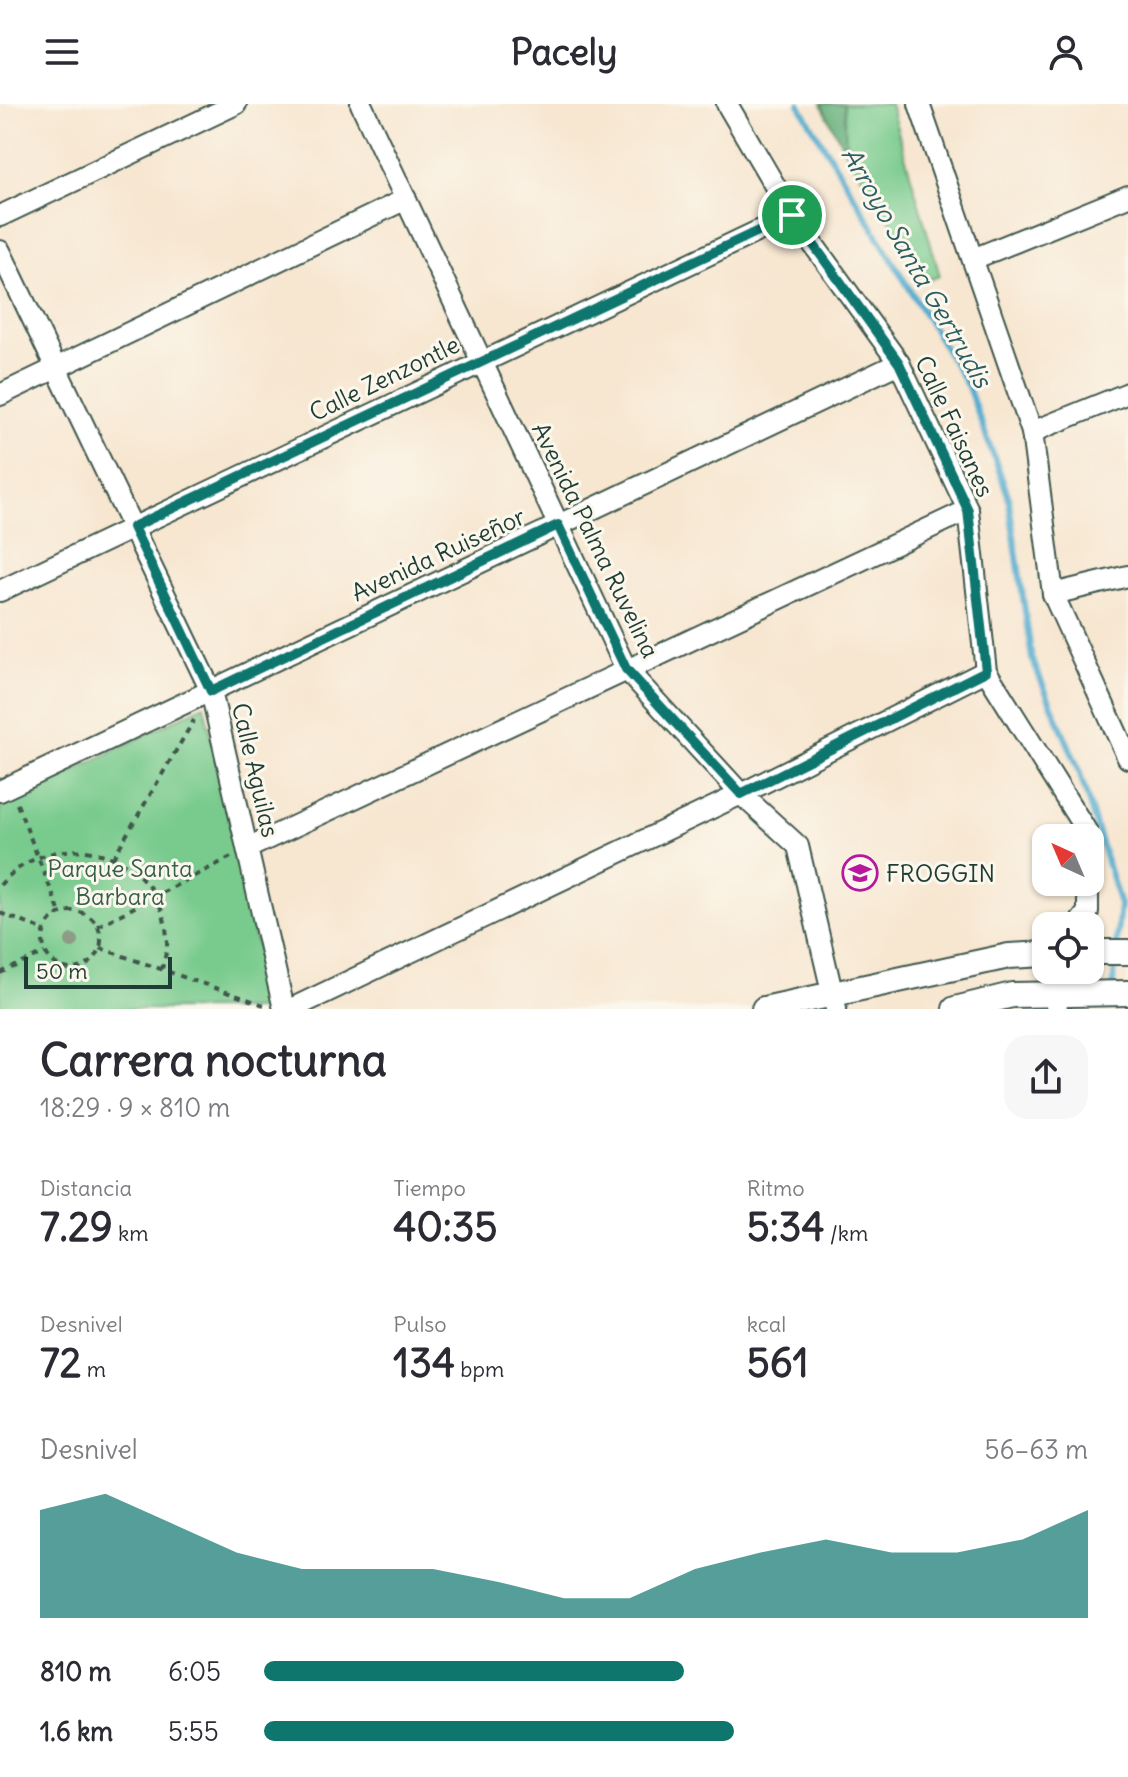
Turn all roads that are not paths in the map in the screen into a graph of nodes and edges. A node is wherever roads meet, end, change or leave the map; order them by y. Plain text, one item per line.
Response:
1 (236, 104) edge
2 (361, 104) edge
3 (727, 104) edge
4 (919, 104) edge
5 (1128, 196) edge
6 (406, 199) junction
7 (792, 215) junction
8 (0, 216) edge
9 (0, 251) edge
10 (973, 259) junction
11 (482, 360) junction
12 (899, 363) junction
13 (57, 367) junction
14 (1128, 393) edge
15 (0, 395) edge
16 (1032, 432) junction
17 (968, 510) junction
18 (558, 525) junction
19 (133, 527) junction
20 (1128, 576) edge
21 (0, 591) edge
22 (1053, 594) junction
23 (626, 669) junction
24 (986, 671) junction
25 (211, 691) junction
26 (1128, 758) edge
27 (5, 788) edge
28 (741, 794) junction
29 (1082, 824) edge
30 (248, 848) junction
31 (1104, 952) edge
32 (1128, 952) edge
33 (1032, 955) edge
34 (1055, 991) edge
35 (1128, 993) edge
36 (834, 1002) edge
37 (284, 1009) edge
38 (291, 1009) edge
39 (764, 1009) edge
40 (955, 1009) edge

1 - 8 street
2 - 6 street, Avenida Palma Ruvelina
3 - 7 street, Calle Faisanes
4 - 10 street
5 - 10 street
6 - 11 street, Avenida Palma Ruvelina
6 - 13 street
7 - 11 street, Calle Zenzontle
7 - 12 street, Calle Faisanes
9 - 13 street, Calle Aguilas
10 - 16 street
11 - 18 street, Avenida Palma Ruvelina
11 - 19 street, Calle Zenzontle
12 - 17 street, Calle Faisanes
12 - 18 street, Avenida Ruiseñor
13 - 15 street
13 - 19 street, Calle Aguilas
14 - 16 street
16 - 22 street
17 - 23 street
17 - 24 street, Calle Faisanes
18 - 23 street, Avenida Palma Ruvelina
18 - 25 street, Avenida Ruiseñor
19 - 21 street, Calle Zenzontle
19 - 25 street, Calle Aguilas
20 - 22 street
22 - 26 street
23 - 28 street, Avenida Palma Ruvelina
23 - 30 street
24 - 28 street
24 - 29 street, Calle Faisanes
25 - 27 street, Avenida Ruiseñor
25 - 30 street, Calle Aguilas
28 - 36 street, Avenida Palma Ruvelina
28 - 38 street
30 - 37 street, Calle Aguilas
31 - 32 street
33 - 36 street
34 - 35 street
34 - 40 street
36 - 39 street

